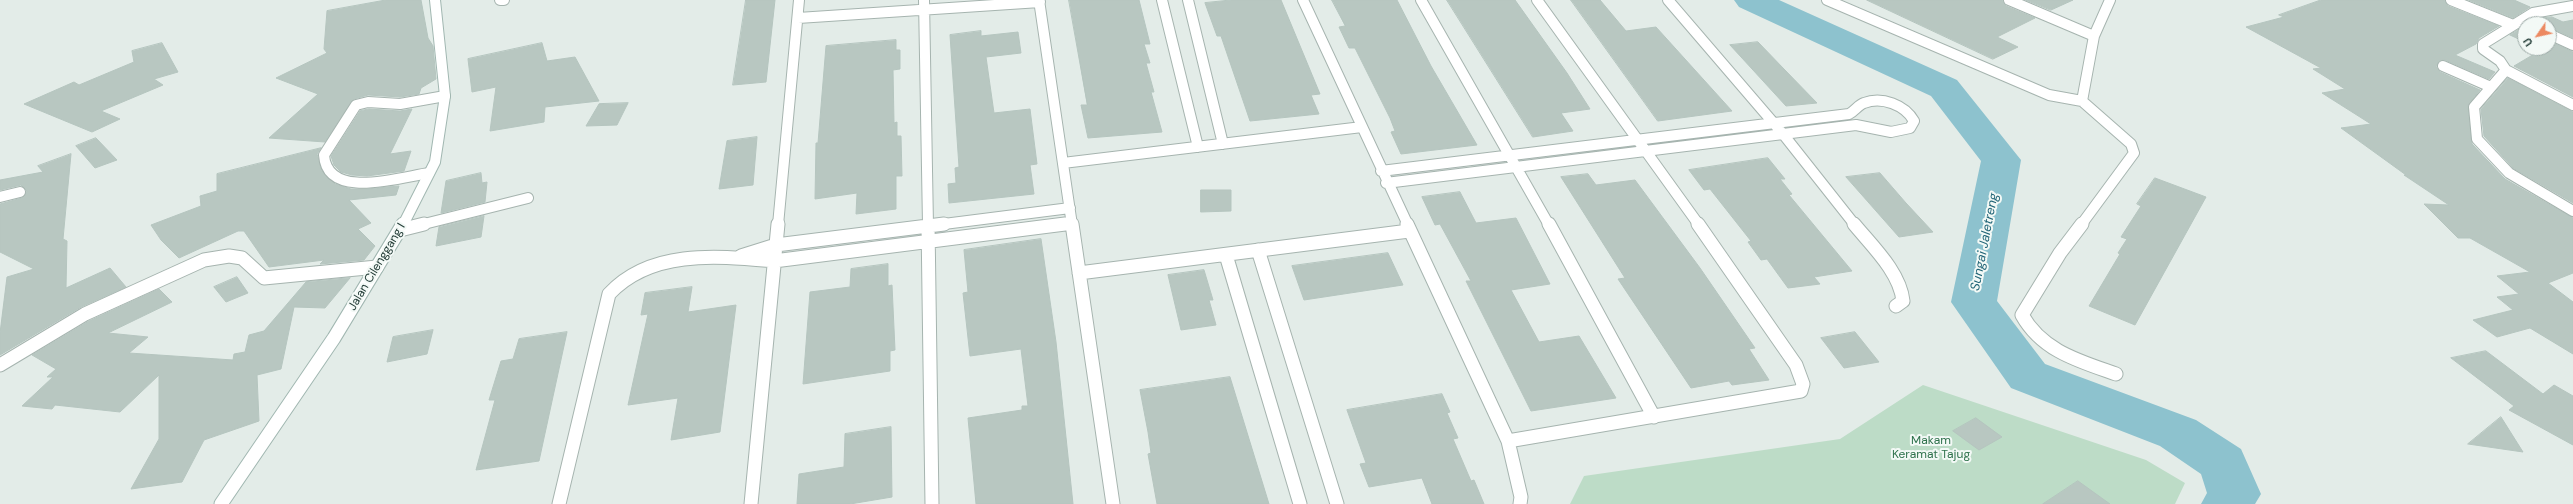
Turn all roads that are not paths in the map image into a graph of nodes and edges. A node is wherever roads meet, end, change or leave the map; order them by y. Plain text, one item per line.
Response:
1 (435, 0) edge
2 (500, 0) edge
3 (504, 0) edge
4 (799, 0) edge
5 (1162, 0) edge
6 (1188, 0) edge
7 (1303, 0) edge
8 (1421, 0) edge
9 (1537, 0) edge
10 (1668, 0) edge
11 (1827, 0) edge
12 (2009, 0) edge
13 (2110, 0) edge
14 (2451, 0) edge
15 (2552, 0) edge
16 (1039, 1) edge
17 (924, 5) edge
18 (2570, 7) edge
19 (2529, 16) edge
20 (798, 18) junction
21 (2517, 22) edge
22 (2517, 25) edge
23 (2094, 36) junction
24 (2557, 38) edge
25 (2573, 45) edge
26 (2443, 66) dead end
27 (2506, 70) junction
28 (2491, 87) junction
29 (445, 96) junction
30 (2082, 101) junction
31 (2573, 105) edge
32 (1773, 122) junction
33 (1362, 127) junction
34 (1783, 134) junction
35 (1222, 144) junction
36 (1644, 145) junction
37 (1198, 147) junction
38 (1514, 160) junction
39 (1063, 163) junction
40 (429, 173) junction
41 (1384, 177) junction
42 (20, 192) dead end
43 (0, 197) edge
44 (528, 198) dead end
45 (1070, 208) junction
46 (2573, 211) edge
47 (1072, 223) junction
48 (928, 226) junction
49 (400, 230) junction
50 (1409, 231) junction
51 (928, 241) junction
52 (776, 245) junction
53 (1258, 250) junction
54 (1226, 254) junction
55 (734, 258) junction
56 (774, 261) junction
57 (377, 267) junction
58 (1079, 273) junction
59 (1896, 306) dead end
60 (0, 365) edge
61 (2116, 374) dead end
62 (1654, 417) junction
63 (1508, 441) junction
64 (221, 504) edge
65 (559, 504) edge
66 (751, 504) edge
67 (932, 504) edge
68 (1113, 504) edge
69 (1300, 504) edge
70 (1337, 504) edge
71 (1520, 504) edge

1 - 29 street, Jalan Cilenggang I
2 - 3 street
4 - 20 street
5 - 37 street
6 - 35 street
7 - 33 street
8 - 38 street
9 - 36 street
10 - 32 street
11 - 30 street
12 - 23 street
13 - 23 street
14 - 21 street
15 - 18 street
16 - 17 street
16 - 39 street
17 - 20 street
17 - 48 street
18 - 19 street
20 - 52 street
22 - 27 street
23 - 30 street
24 - 25 street
26 - 28 street
27 - 28 street
27 - 31 street
28 - 46 street
29 - 40 street, Jalan Cilenggang I
29 - 40 street
30 - 61 street
32 - 34 street
32 - 34 street
32 - 36 street
33 - 35 street
33 - 41 street
34 - 36 street
34 - 59 street
35 - 37 street
36 - 38 street
36 - 62 street
37 - 39 street
38 - 41 street
38 - 62 street
39 - 45 street
40 - 49 street, Jalan Cilenggang I
41 - 50 street
42 - 43 street
44 - 49 street
45 - 47 street
45 - 48 street
47 - 51 street
47 - 58 street
48 - 51 street
48 - 52 street
49 - 57 street, Jalan Cilenggang I
50 - 53 street
50 - 63 street
51 - 56 street
51 - 67 street
52 - 55 street
52 - 56 street
53 - 54 street
53 - 70 street
54 - 58 street
54 - 69 street
55 - 56 street
55 - 65 street
56 - 66 street
57 - 60 street
57 - 64 street, Jalan Cilenggang I
58 - 68 street
62 - 63 street
63 - 71 street

